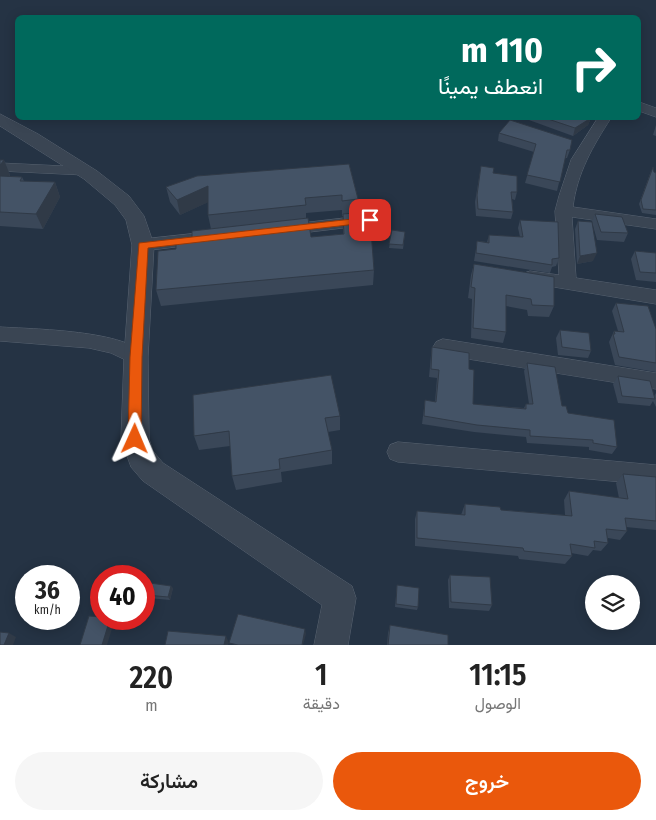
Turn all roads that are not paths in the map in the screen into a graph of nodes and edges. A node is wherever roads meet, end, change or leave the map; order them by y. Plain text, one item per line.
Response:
1 (641, 107) edge
2 (656, 113) edge
3 (0, 119) edge
4 (602, 120) edge
5 (0, 167) edge
6 (84, 171) junction
7 (563, 211) junction
8 (370, 220) edge
9 (656, 224) edge
10 (271, 231) edge
11 (232, 235) edge
12 (143, 245) junction
13 (508, 274) edge
14 (568, 283) junction
15 (656, 297) edge
16 (0, 334) edge
17 (443, 347) edge
18 (136, 357) junction
19 (656, 381) edge
20 (398, 452) dead end
21 (656, 475) edge
22 (331, 645) edge

1 - 2 street
3 - 6 street
4 - 7 street
5 - 6 street
6 - 12 street
7 - 9 street
7 - 14 street
8 - 10 street
11 - 12 street
12 - 18 street
13 - 14 street
14 - 15 street
16 - 18 street
17 - 19 street
18 - 22 street
20 - 21 street

